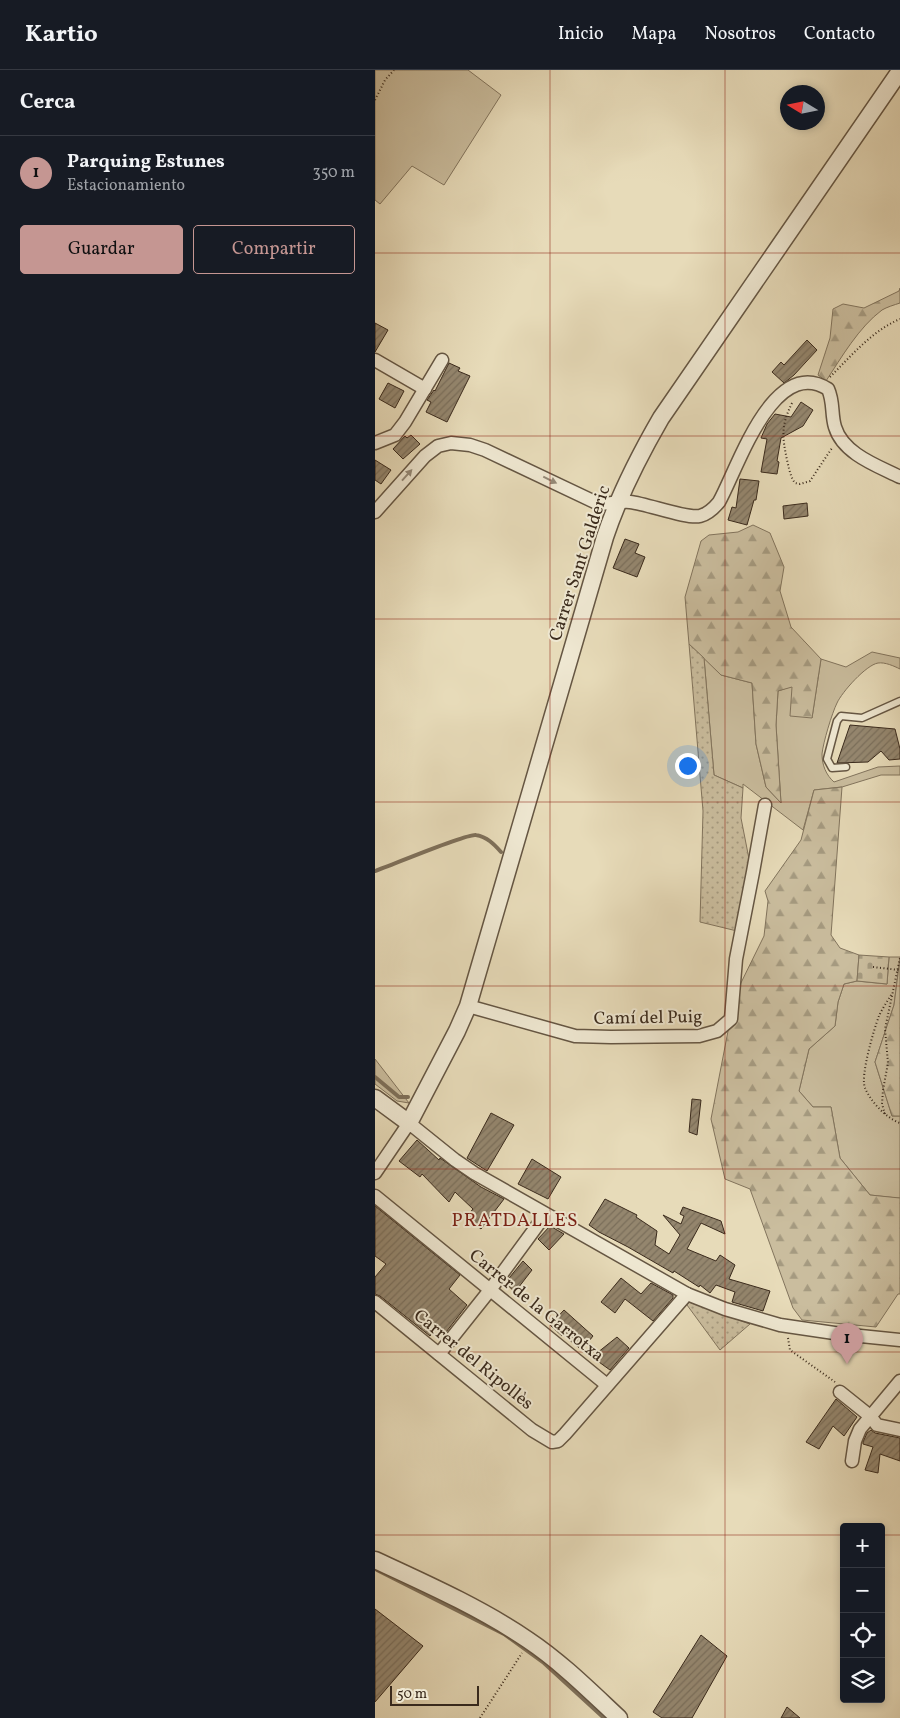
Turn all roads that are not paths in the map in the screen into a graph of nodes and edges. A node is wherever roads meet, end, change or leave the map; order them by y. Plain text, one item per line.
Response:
1 (900, 71) edge
2 (375, 360) edge
3 (442, 360) dead end
4 (425, 389) junction
5 (375, 443) edge
6 (900, 477) edge
7 (622, 503) junction
8 (375, 512) edge
9 (900, 701) edge
10 (846, 767) dead end
11 (765, 805) dead end
12 (468, 1006) junction
13 (375, 1098) edge
14 (409, 1123) junction
15 (375, 1174) edge
16 (375, 1196) edge
17 (545, 1214) junction
18 (490, 1290) junction
19 (687, 1294) junction
20 (375, 1302) edge
21 (900, 1340) edge
22 (439, 1354) junction
23 (900, 1381) edge
24 (607, 1385) junction
25 (840, 1392) road end
26 (870, 1416) junction
27 (900, 1430) edge
28 (852, 1461) dead end
29 (375, 1560) edge
30 (619, 1718) edge

1 - 7 street, Carrer Sant Galderic
2 - 4 street
3 - 4 street
4 - 5 street
6 - 7 street
8 -> 7 street
7 - 12 street, Carrer Sant Galderic
9 - 10 lane
11 - 12 street, Camí del Puig
12 - 14 street, Carrer Sant Galderic
13 - 14 street
14 - 15 street
14 - 17 street
16 - 18 street, Carrer de la Garrotxa
17 - 18 street
17 - 19 street
18 - 22 street
18 - 24 street, Carrer de la Garrotxa
19 - 21 street
19 - 24 street
20 - 22 street, Carrer del Ripollès
22 - 24 street, Carrer del Ripollès
23 - 26 street
25 - 26 street
26 - 27 street
26 - 28 street
29 - 30 street

